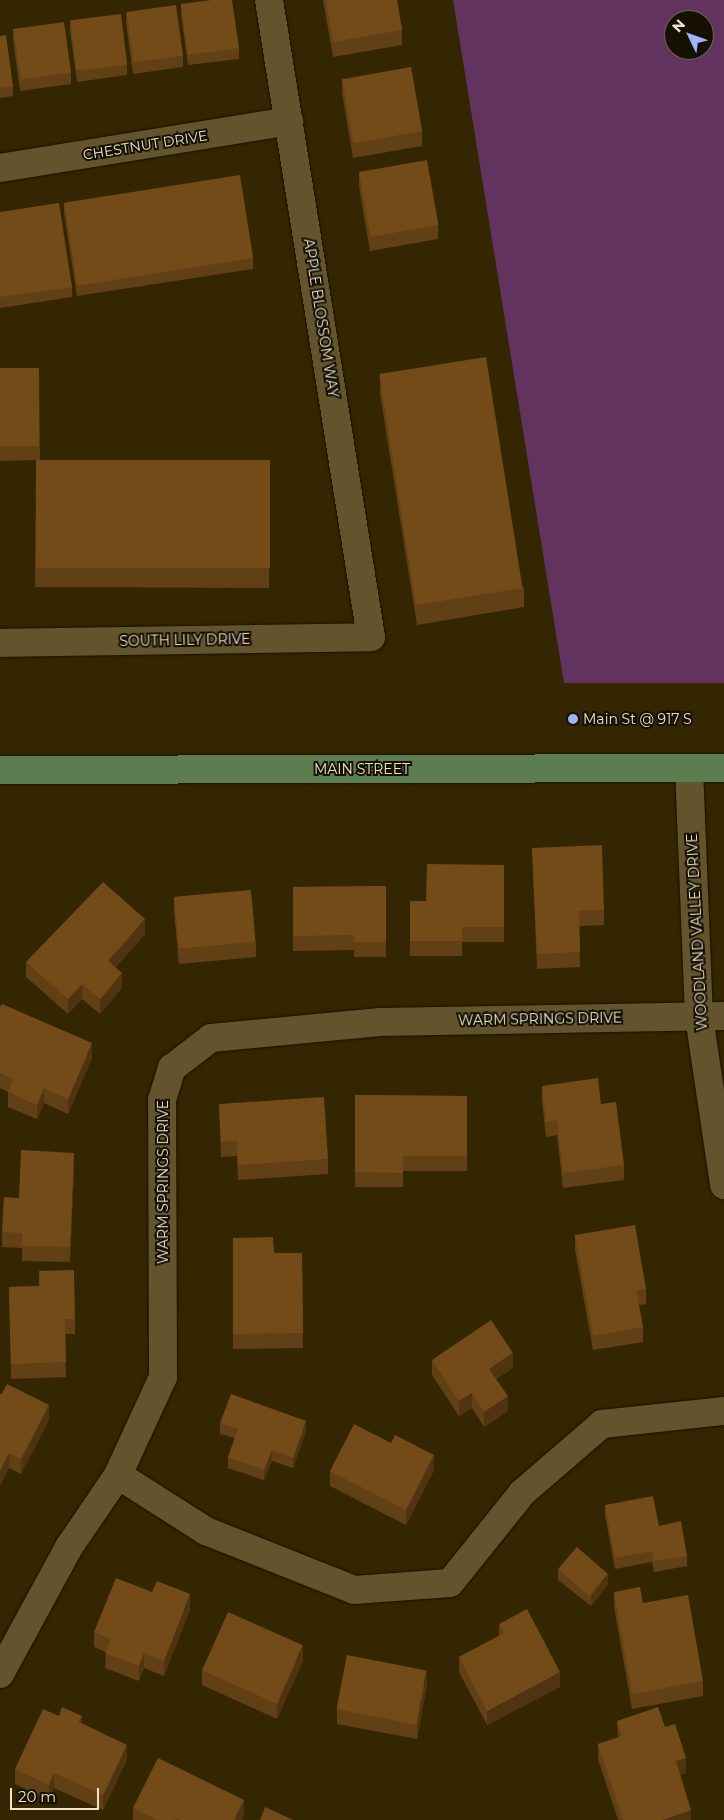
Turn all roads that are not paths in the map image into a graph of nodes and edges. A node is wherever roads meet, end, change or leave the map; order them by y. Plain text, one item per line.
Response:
1 (269, 0) edge
2 (289, 121) junction
3 (0, 168) edge
4 (371, 637) joint
5 (0, 643) edge
6 (689, 768) junction
7 (724, 768) edge
8 (0, 770) edge
9 (712, 1016) edge
10 (724, 1185) edge
11 (724, 1411) edge
12 (118, 1474) junction
13 (0, 1674) edge

1 - 2 street, APPLE BLOSSOM WAY
2 - 3 street, CHESTNUT DRIVE
2 - 4 street, APPLE BLOSSOM WAY
4 - 5 street, SOUTH LILY DRIVE
6 - 7 main road, MAIN STREET
6 - 8 main road, MAIN STREET
6 - 9 street, WOODLAND VALLEY DRIVE
9 - 10 street, WOODLAND VALLEY DRIVE
9 - 12 street, WARM SPRINGS DRIVE
11 - 12 street
12 - 13 street, WARM SPRINGS DRIVE

